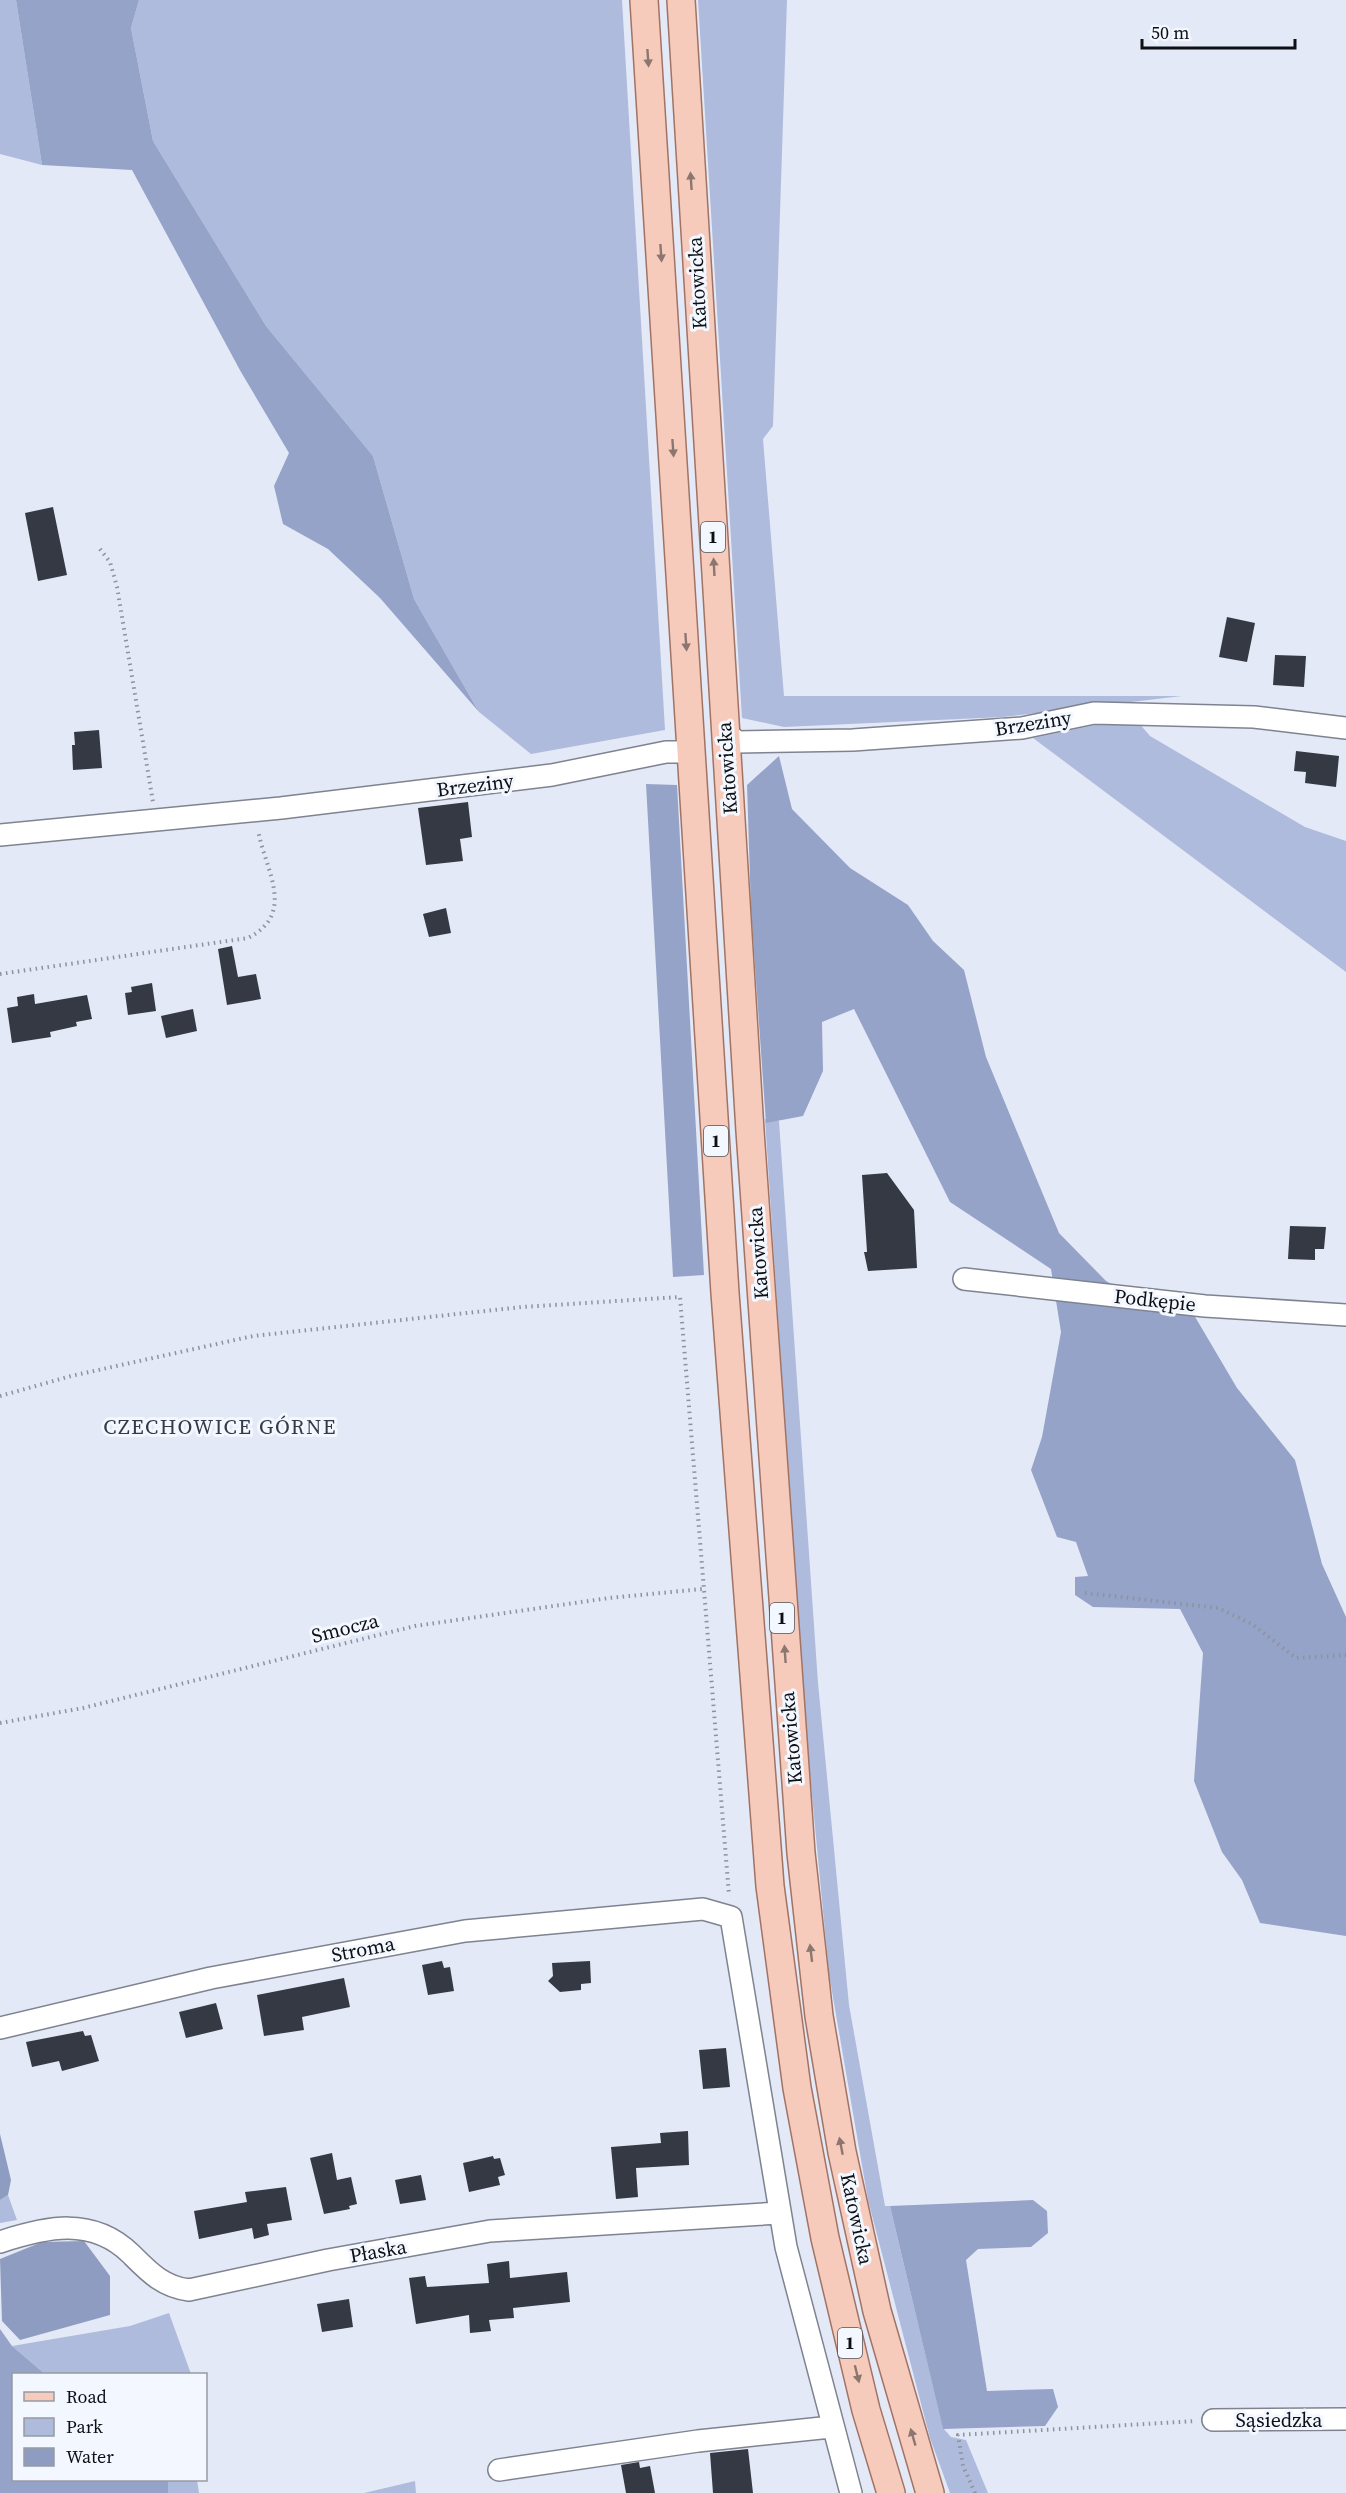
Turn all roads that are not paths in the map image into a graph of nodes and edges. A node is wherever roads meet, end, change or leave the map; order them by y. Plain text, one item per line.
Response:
1 (644, 0) edge
2 (681, 0) edge
3 (1346, 728) edge
4 (724, 730) junction
5 (692, 757) junction
6 (0, 835) edge
7 (964, 1279) dead end
8 (1346, 1315) edge
9 (0, 2028) edge
10 (779, 2213) junction
11 (0, 2242) edge
12 (1346, 2419) edge
13 (1213, 2420) road end
14 (831, 2427) junction
15 (499, 2470) dead end
16 (851, 2493) edge
17 (891, 2493) edge
18 (930, 2493) edge

1 -> 5 main road, Katowicka / 1
4 -> 2 main road, Katowicka / 1
3 - 4 street, Brzeziny
18 -> 4 main road, Katowicka / 1
5 - 6 street, Brzeziny
5 -> 17 main road, Katowicka / 1
7 - 8 street, Podkępie
9 - 10 street, Stroma
10 - 11 street, Płaska
10 - 14 street
12 - 13 street, Sąsiedzka
14 - 15 street
14 - 16 street

